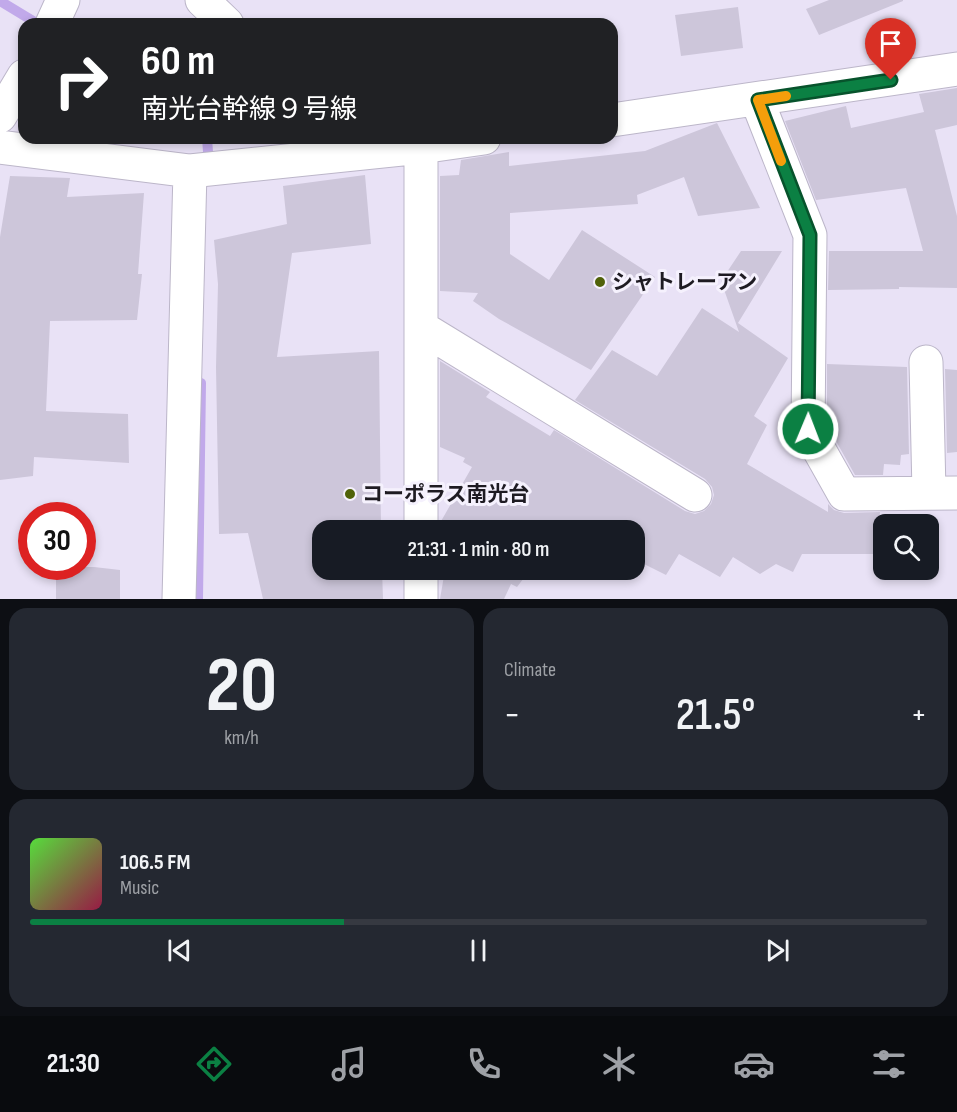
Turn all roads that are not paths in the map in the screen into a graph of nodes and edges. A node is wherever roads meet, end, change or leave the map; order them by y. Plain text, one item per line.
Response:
1 (202, 0) edge
2 (221, 18) edge
3 (957, 69) edge
4 (18, 86) edge
5 (758, 100) junction
6 (0, 116) edge
7 (618, 119) edge
8 (442, 144) edge
9 (0, 147) edge
10 (421, 147) junction
11 (190, 171) junction
12 (422, 328) junction
13 (926, 362) dead end
14 (943, 493) edge
15 (694, 495) dead end
16 (421, 520) edge
17 (421, 580) edge
18 (179, 599) edge
19 (421, 599) edge

1 - 2 street
3 - 5 street
4 - 6 street
5 - 7 street
5 - 14 street
8 - 10 street
9 - 11 street
10 - 11 street
10 - 12 street
11 - 18 street
12 - 15 street
12 - 16 street
13 - 14 street
17 - 19 street

